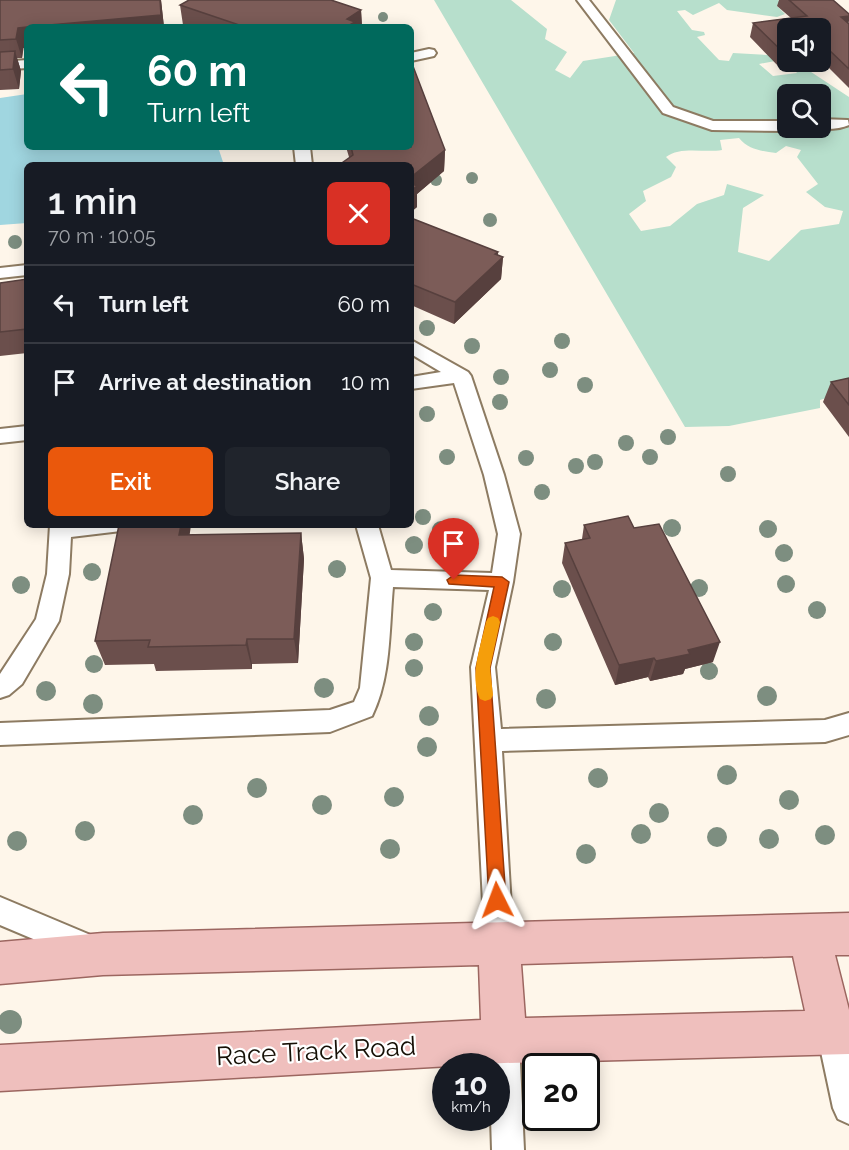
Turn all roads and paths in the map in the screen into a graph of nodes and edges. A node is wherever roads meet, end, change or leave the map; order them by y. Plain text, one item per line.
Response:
1 (582, 1) edge
2 (429, 53) dead end
3 (414, 56) edge
4 (24, 64) edge
5 (0, 66) edge
6 (831, 124) edge
7 (847, 124) edge
8 (777, 126) edge
9 (24, 270) edge
10 (0, 273) edge
11 (414, 347) edge
12 (461, 376) junction
13 (414, 383) edge
14 (24, 433) edge
15 (0, 436) edge
16 (61, 528) edge
17 (368, 528) edge
18 (382, 578) junction
19 (502, 582) junction
20 (0, 687) edge
21 (849, 724) edge
22 (0, 734) edge
23 (489, 740) junction
24 (0, 911) edge
25 (829, 935) edge
26 (499, 942) junction
27 (103, 954) junction
28 (0, 963) edge
29 (841, 1032) edge
30 (504, 1041) junction
31 (0, 1068) edge
32 (849, 1108) edge
33 (508, 1150) edge

1 - 8 lane
2 - 3 lane
4 - 5 lane
6 - 7 lane
9 - 10 lane
11 - 12 lane
12 - 13 lane
12 - 19 lane
14 - 15 lane
16 - 20 lane
17 - 18 lane
18 - 19 lane
18 - 22 lane
19 - 23 lane
21 - 23 lane
23 - 26 lane
24 - 27 lane
25 - 26 main road
25 - 29 main road
26 - 27 main road
26 - 30 main road
27 - 28 main road
29 - 30 main road, Race Track Road
29 - 32 lane
30 - 31 main road, Race Track Road
30 - 33 lane

